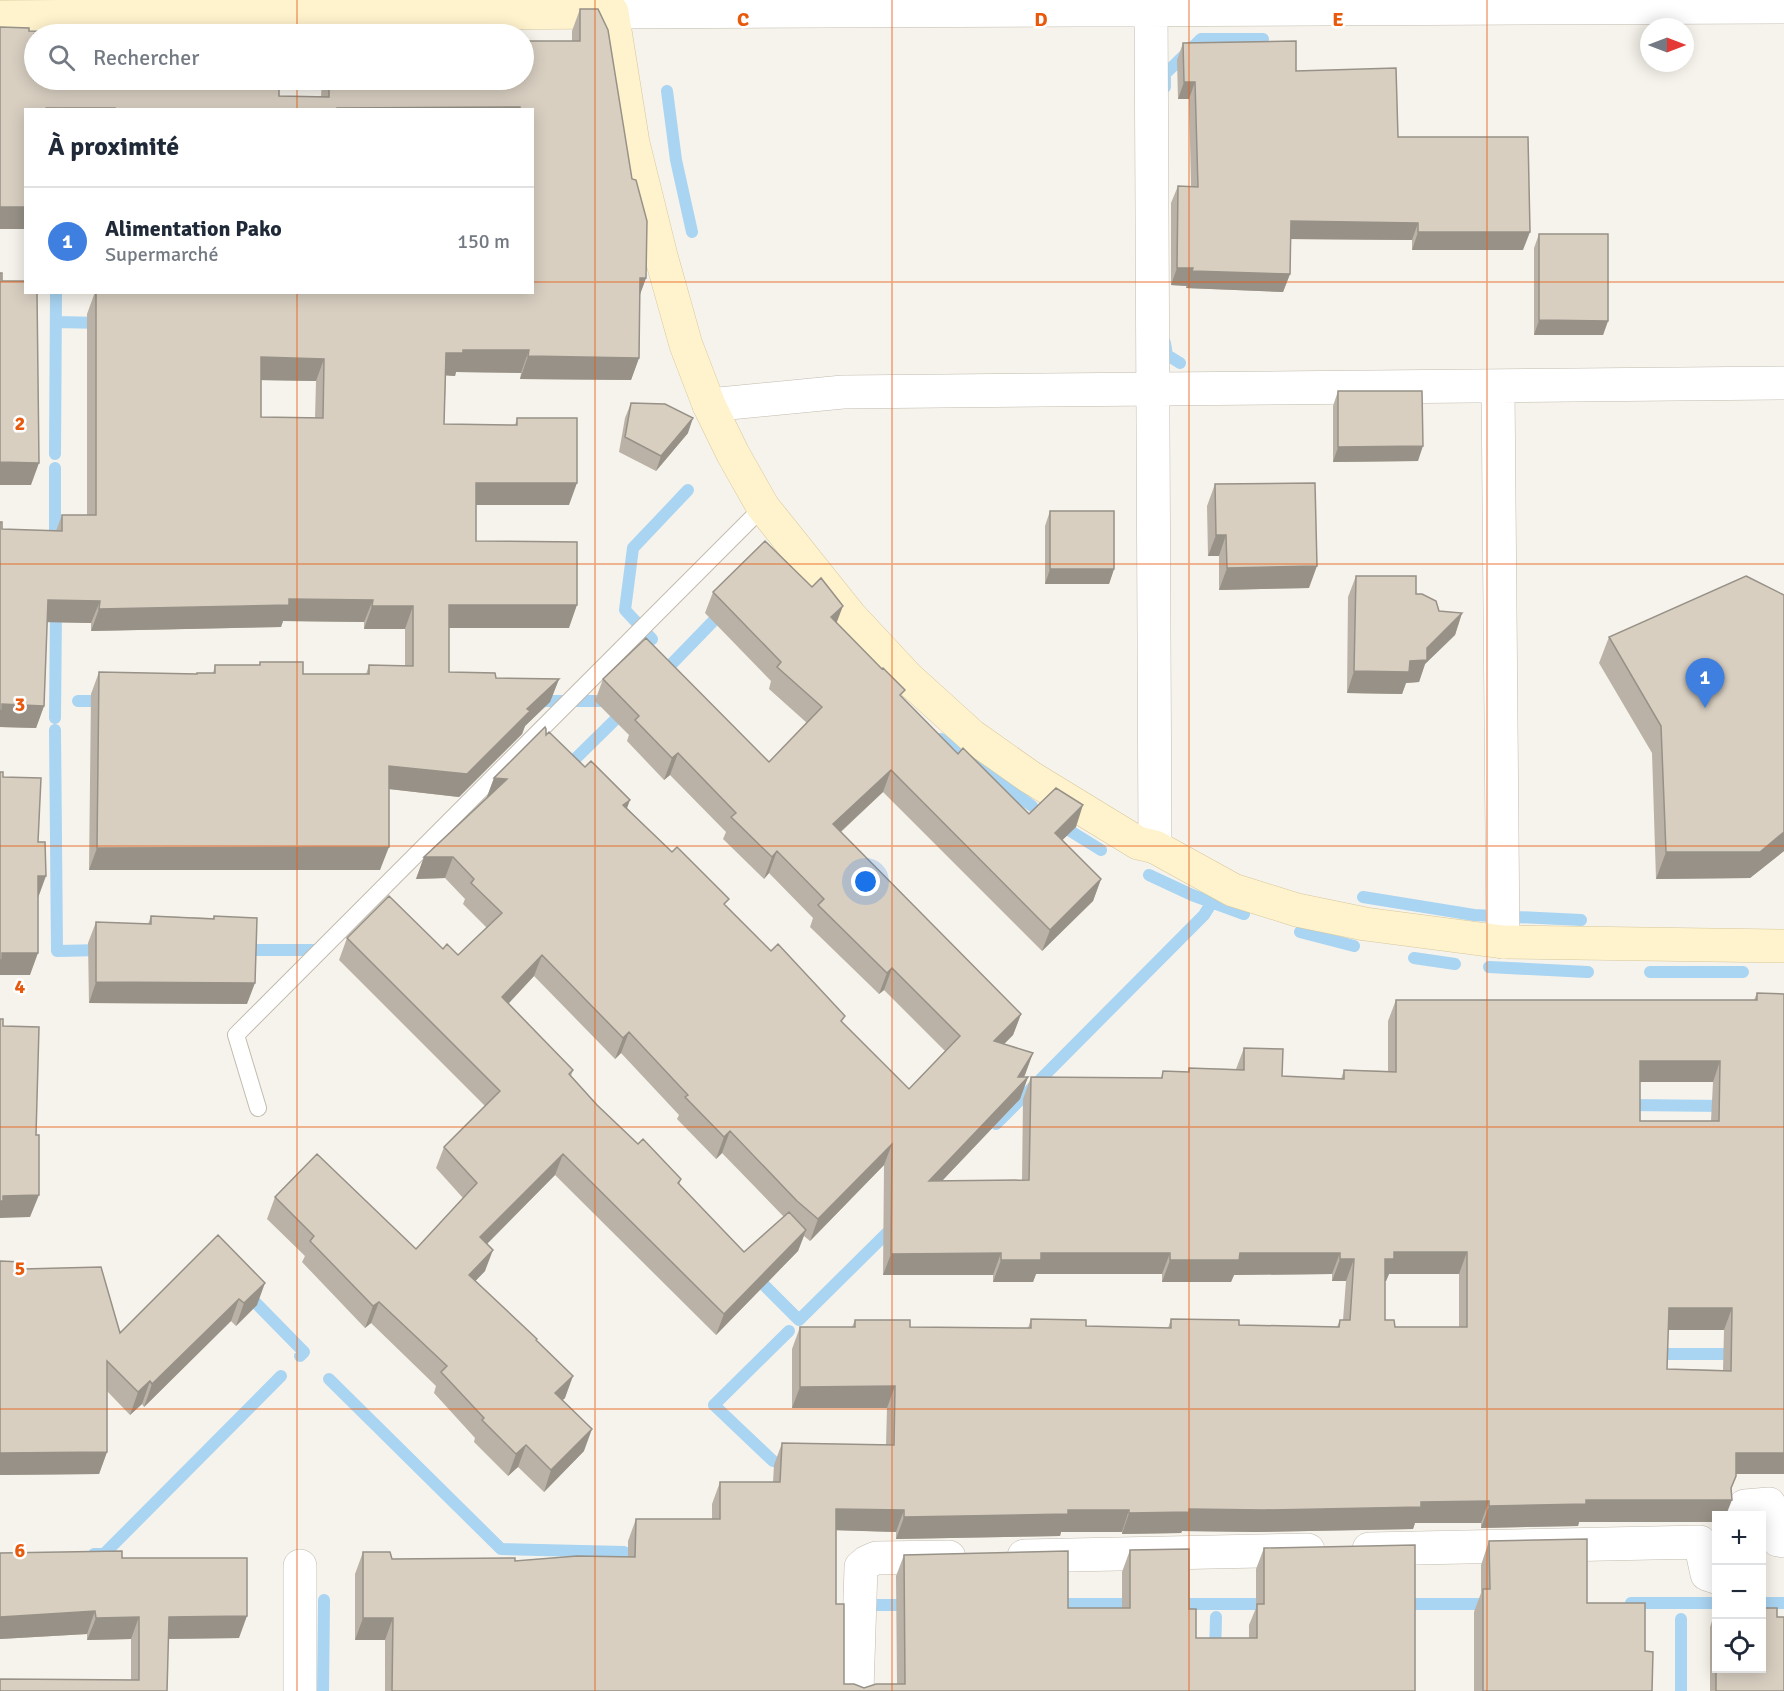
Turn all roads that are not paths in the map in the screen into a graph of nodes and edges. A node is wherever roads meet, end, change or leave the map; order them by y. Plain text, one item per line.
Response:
1 (1151, 5) edge
2 (614, 6) edge
3 (1784, 7) edge
4 (0, 17) edge
5 (1784, 383) edge
6 (1498, 386) junction
7 (1153, 389) junction
8 (709, 405) junction
9 (763, 507) junction
10 (1155, 847) junction
11 (1503, 942) junction
12 (1784, 946) edge
13 (258, 1108) dead end
14 (1743, 1511) edge
15 (1784, 1540) edge
16 (300, 1566) dead end
17 (1712, 1576) edge
18 (300, 1691) edge
19 (857, 1691) edge

1 - 2 street
1 - 3 street
1 - 7 street
2 - 4 main road
2 - 8 main road
5 - 6 street
6 - 7 street
6 - 11 street
7 - 8 street
7 - 10 street
8 - 9 main road
9 - 10 main road
9 - 13 lane
10 - 11 main road
11 - 12 main road
14 - 15 street
16 - 18 street
17 - 19 street

